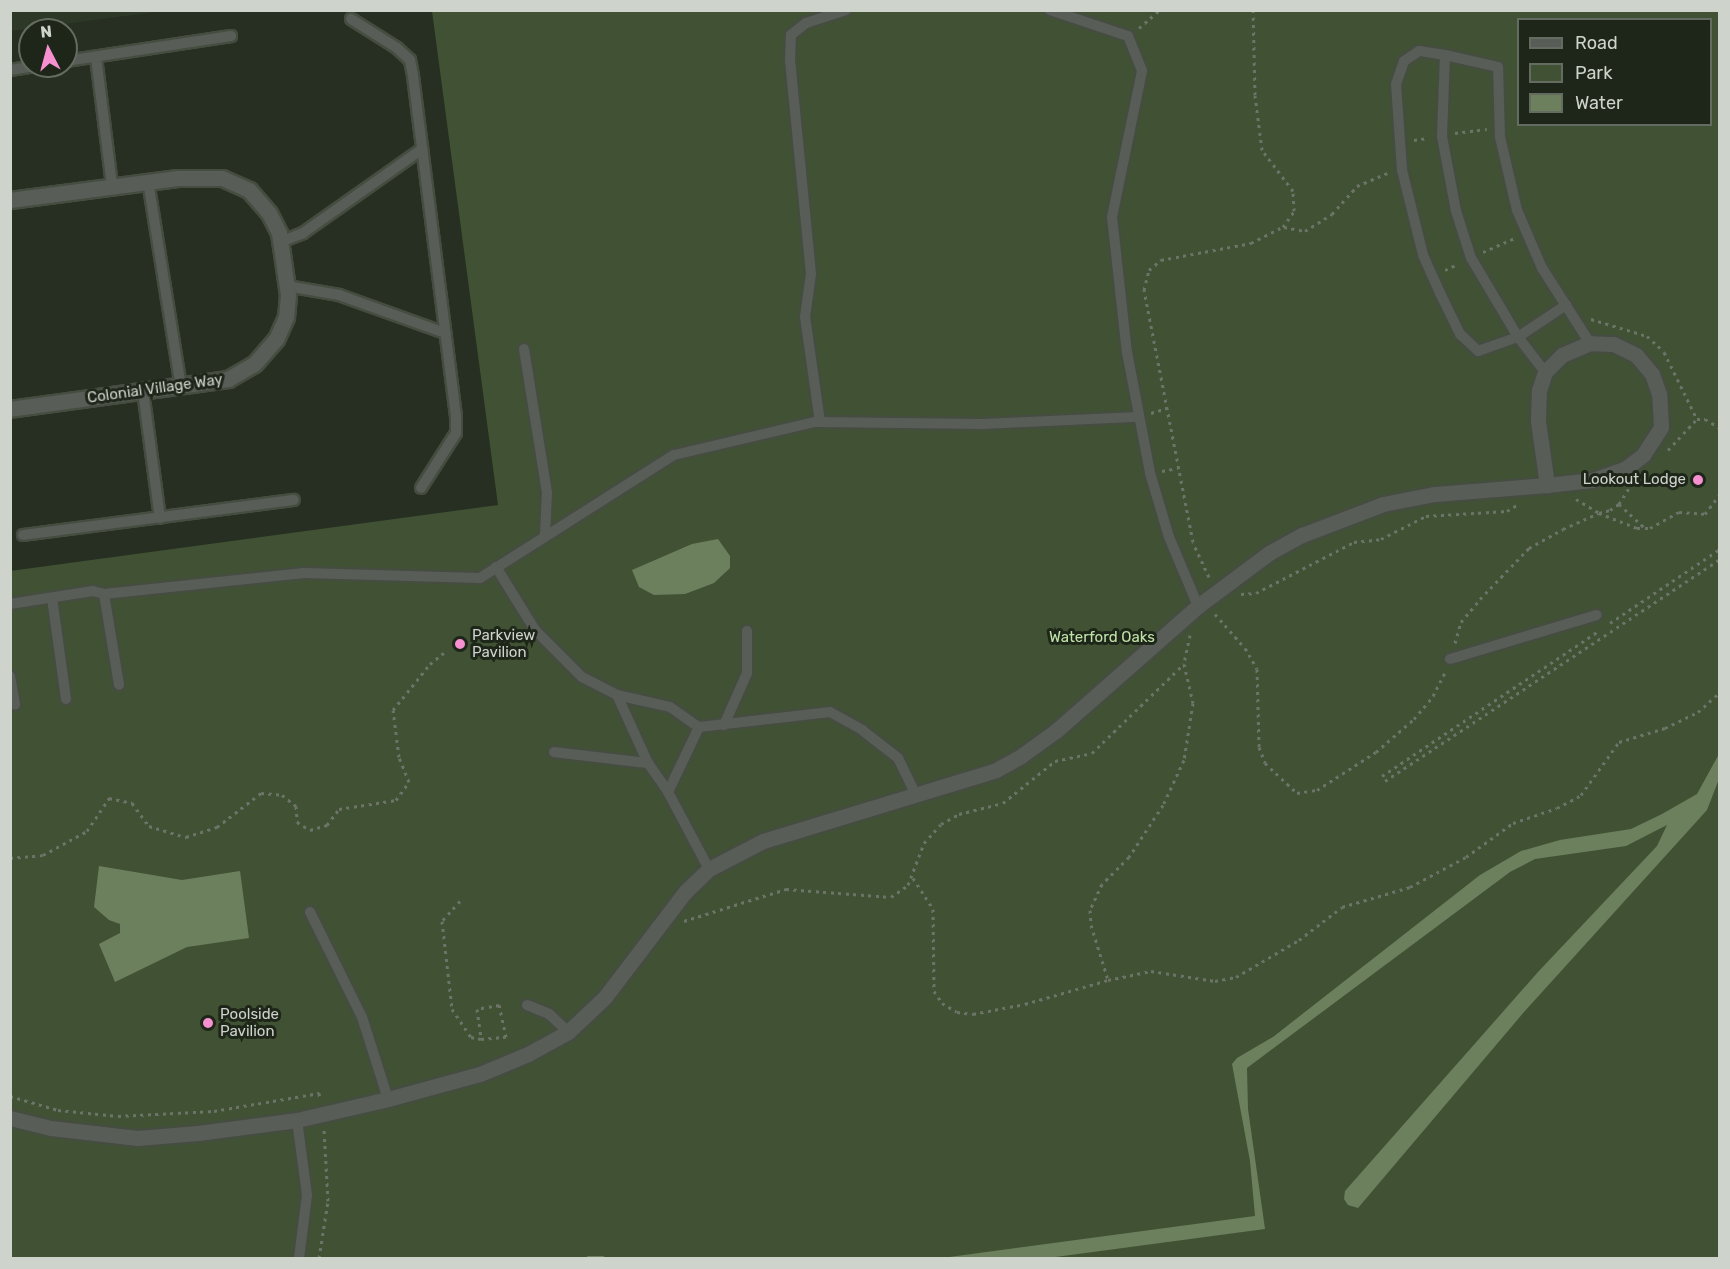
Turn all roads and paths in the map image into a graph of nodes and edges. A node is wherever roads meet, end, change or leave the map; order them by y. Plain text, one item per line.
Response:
1 (846, 10) edge
2 (1050, 10) edge
3 (1160, 10) edge
4 (1253, 10) edge
5 (351, 20) dead end
6 (231, 36) dead end
7 (1128, 36) junction
8 (1445, 55) junction
9 (96, 57) junction
10 (78, 59) edge
11 (422, 149) junction
12 (1402, 170) junction
13 (147, 182) junction
14 (112, 185) junction
15 (10, 200) edge
16 (1283, 227) junction
17 (280, 242) junction
18 (287, 286) junction
19 (1566, 305) junction
20 (445, 333) junction
21 (1518, 337) junction
22 (1590, 343) junction
23 (524, 349) dead end
24 (1545, 372) junction
25 (181, 386) junction
26 (143, 391) junction
27 (10, 409) edge
28 (1139, 417) junction
29 (820, 422) junction
30 (1719, 428) edge
31 (1661, 457) dead end
32 (1634, 480) dead end
33 (1547, 485) junction
34 (421, 488) dead end
35 (1719, 494) edge
36 (1570, 496) dead end
37 (294, 500) dead end
38 (1523, 502) dead end
39 (1619, 504) junction
40 (1599, 513) junction
41 (160, 518) junction
42 (1645, 528) junction
43 (23, 535) dead end
44 (545, 535) junction
45 (1719, 549) edge
46 (1719, 559) edge
47 (496, 567) junction
48 (1229, 590) junction
49 (104, 594) junction
50 (52, 598) junction
51 (10, 604) edge
52 (1219, 604) dead end
53 (1206, 610) junction
54 (1597, 615) dead end
55 (1191, 629) dead end
56 (747, 632) dead end
57 (447, 650) dead end
58 (1450, 659) junction
59 (1184, 664) junction
60 (10, 676) edge
61 (119, 686) dead end
62 (1719, 692) edge
63 (617, 695) junction
64 (66, 699) dead end
65 (15, 705) dead end
66 (724, 725) junction
67 (699, 727) junction
68 (554, 752) dead end
69 (648, 763) junction
70 (1382, 776) dead end
71 (1385, 782) dead end
72 (668, 792) junction
73 (916, 795) junction
74 (10, 858) edge
75 (709, 869) junction
76 (913, 878) junction
77 (460, 901) dead end
78 (310, 912) dead end
79 (675, 924) dead end
80 (1108, 980) junction
81 (527, 1005) dead end
82 (567, 1032) junction
83 (481, 1039) junction
84 (10, 1096) edge
85 (388, 1099) junction
86 (10, 1118) edge
87 (297, 1120) junction
88 (323, 1122) junction
89 (336, 1127) dead end
90 (299, 1258) edge
91 (319, 1258) edge

1 - 29 lane
2 - 7 lane
3 - 7 path
4 - 16 path
5 - 11 lane
6 - 9 lane
7 - 28 lane
8 - 12 lane
8 - 19 lane
8 - 21 lane
9 - 10 lane
9 - 14 lane
11 - 17 lane
11 - 20 lane
12 - 16 path
12 - 21 lane
13 - 14 street, Colonial Village Way
13 - 17 street, Colonial Village Way
13 - 25 lane
14 - 15 street, Colonial Village Way
16 - 48 path
17 - 18 street, Colonial Village Way
18 - 20 lane
18 - 25 street, Colonial Village Way
19 - 21 lane
19 - 22 lane
20 - 34 lane
21 - 24 lane
22 - 24 street
22 - 33 street
23 - 44 lane
24 - 33 street
25 - 26 street, Colonial Village Way
26 - 27 street, Colonial Village Way
26 - 41 lane
28 - 29 lane
28 - 53 lane
29 - 44 lane
30 - 31 path
32 - 39 path
33 - 48 street
35 - 42 path
36 - 40 path
37 - 41 lane
38 - 48 path
39 - 40 path
39 - 42 path
40 - 42 path
40 - 58 path
41 - 43 lane
44 - 47 lane
45 - 70 path
46 - 71 path
47 - 49 lane
47 - 63 lane
48 - 53 street
49 - 50 lane
49 - 61 lane
50 - 51 lane
50 - 64 lane
52 - 53 path
53 - 58 path
53 - 73 street
54 - 58 lane
55 - 59 path
56 - 66 lane
57 - 74 path
59 - 76 path
59 - 80 path
60 - 65 lane
62 - 80 path
63 - 67 lane
63 - 69 lane
66 - 67 lane
66 - 73 lane
67 - 72 lane
68 - 69 lane
69 - 72 lane
72 - 75 lane
73 - 75 street
75 - 82 street
76 - 79 path
76 - 80 path
77 - 83 path
78 - 85 lane
81 - 82 lane
82 - 85 street
83 - 83 path
84 - 88 path
85 - 88 street
86 - 87 street
87 - 88 street
87 - 90 lane
88 - 89 path
88 - 91 path

